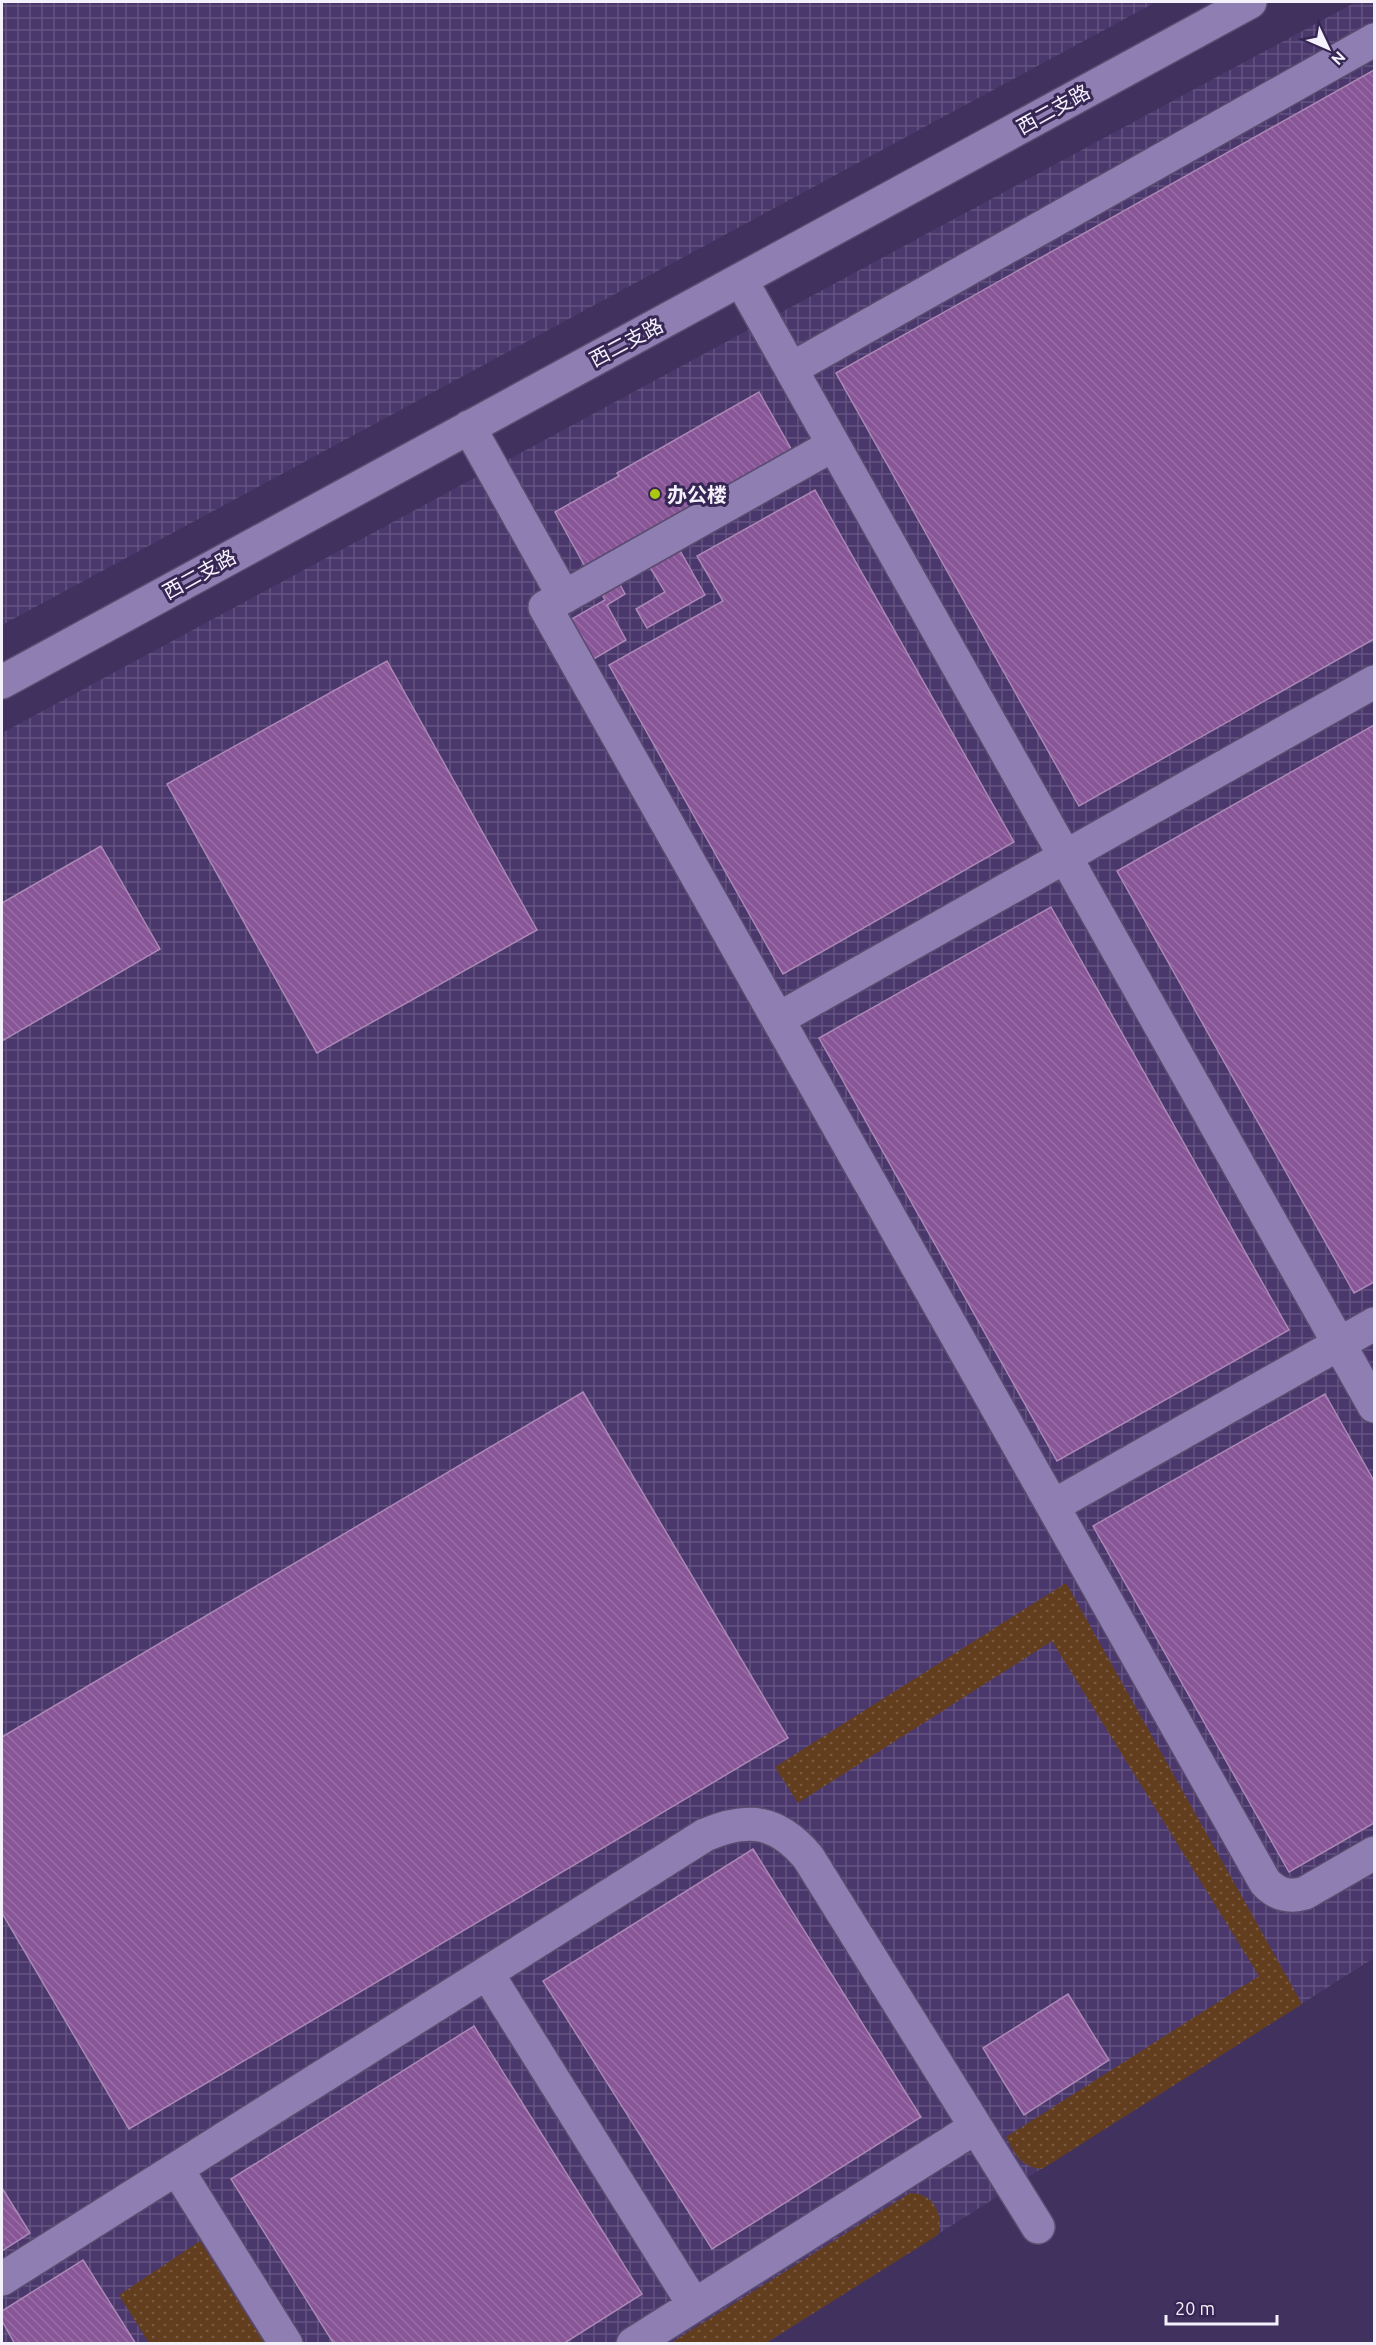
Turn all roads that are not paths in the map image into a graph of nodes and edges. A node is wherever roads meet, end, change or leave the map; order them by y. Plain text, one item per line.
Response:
1 (1250, 2) edge
2 (1374, 40) edge
3 (741, 280) junction
4 (791, 369) junction
5 (469, 427) junction
6 (833, 445) junction
7 (564, 597) junction
8 (2, 682) edge
9 (1374, 682) edge
10 (1065, 857) junction
11 (778, 1019) junction
12 (1374, 1324) edge
13 (1340, 1344) junction
14 (1374, 1406) edge
15 (1053, 1506) junction
16 (1374, 1853) edge
17 (487, 1972) junction
18 (976, 2127) junction
19 (177, 2169) junction
20 (1038, 2227) dead end
21 (2, 2279) edge
22 (694, 2305) junction
23 (286, 2343) edge
24 (633, 2343) edge

1 - 3 street, 西二支路
2 - 4 street
3 - 4 street
3 - 5 street, 西二支路
4 - 6 street
5 - 7 street
5 - 8 street, 西二支路
6 - 7 street
6 - 10 street
7 - 11 street
9 - 10 street
10 - 11 street
10 - 13 street
11 - 15 street
12 - 13 street
13 - 14 street
13 - 15 street
15 - 16 street
17 - 18 street
17 - 19 street
17 - 22 street
18 - 20 street
18 - 22 street
19 - 21 street
19 - 23 street
22 - 24 street

